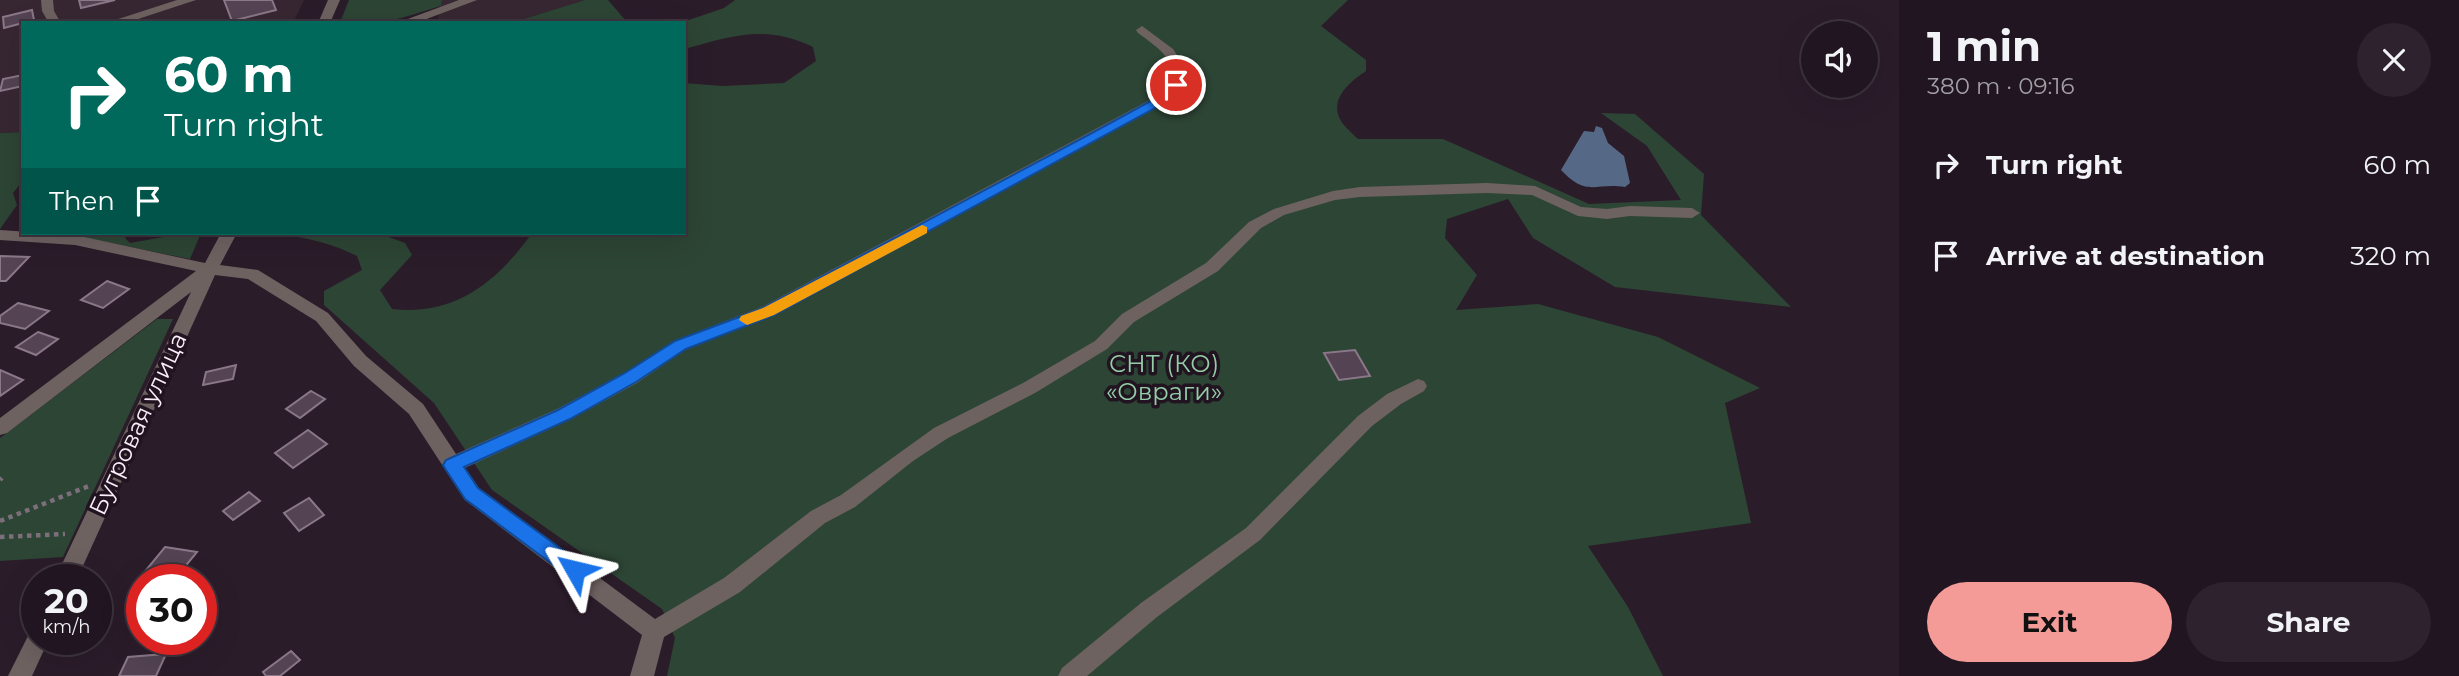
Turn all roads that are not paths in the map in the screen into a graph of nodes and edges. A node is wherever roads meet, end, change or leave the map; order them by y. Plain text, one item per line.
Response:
1 (47, 0) edge
2 (190, 0) edge
3 (334, 0) edge
4 (471, 0) edge
5 (155, 17) edge
6 (54, 21) edge
7 (126, 21) edge
8 (325, 21) edge
9 (409, 21) edge
10 (1142, 30) dead end
11 (1692, 213) dead end
12 (0, 235) edge
13 (226, 238) edge
14 (210, 269) junction
15 (1418, 386) dead end
16 (0, 428) edge
17 (452, 465) junction
18 (73, 564) edge
19 (654, 631) junction
20 (30, 655) edge
21 (20, 676) edge
22 (642, 676) edge
23 (1070, 676) edge

1 - 6 street
2 - 5 street
3 - 8 street
4 - 9 street
5 - 7 street
10 - 17 street
11 - 19 street
12 - 14 street
13 - 14 street, Бугровая улица
14 - 16 street
14 - 17 street
14 - 18 street, Бугровая улица
15 - 23 street
17 - 19 street
19 - 22 street
20 - 21 street

